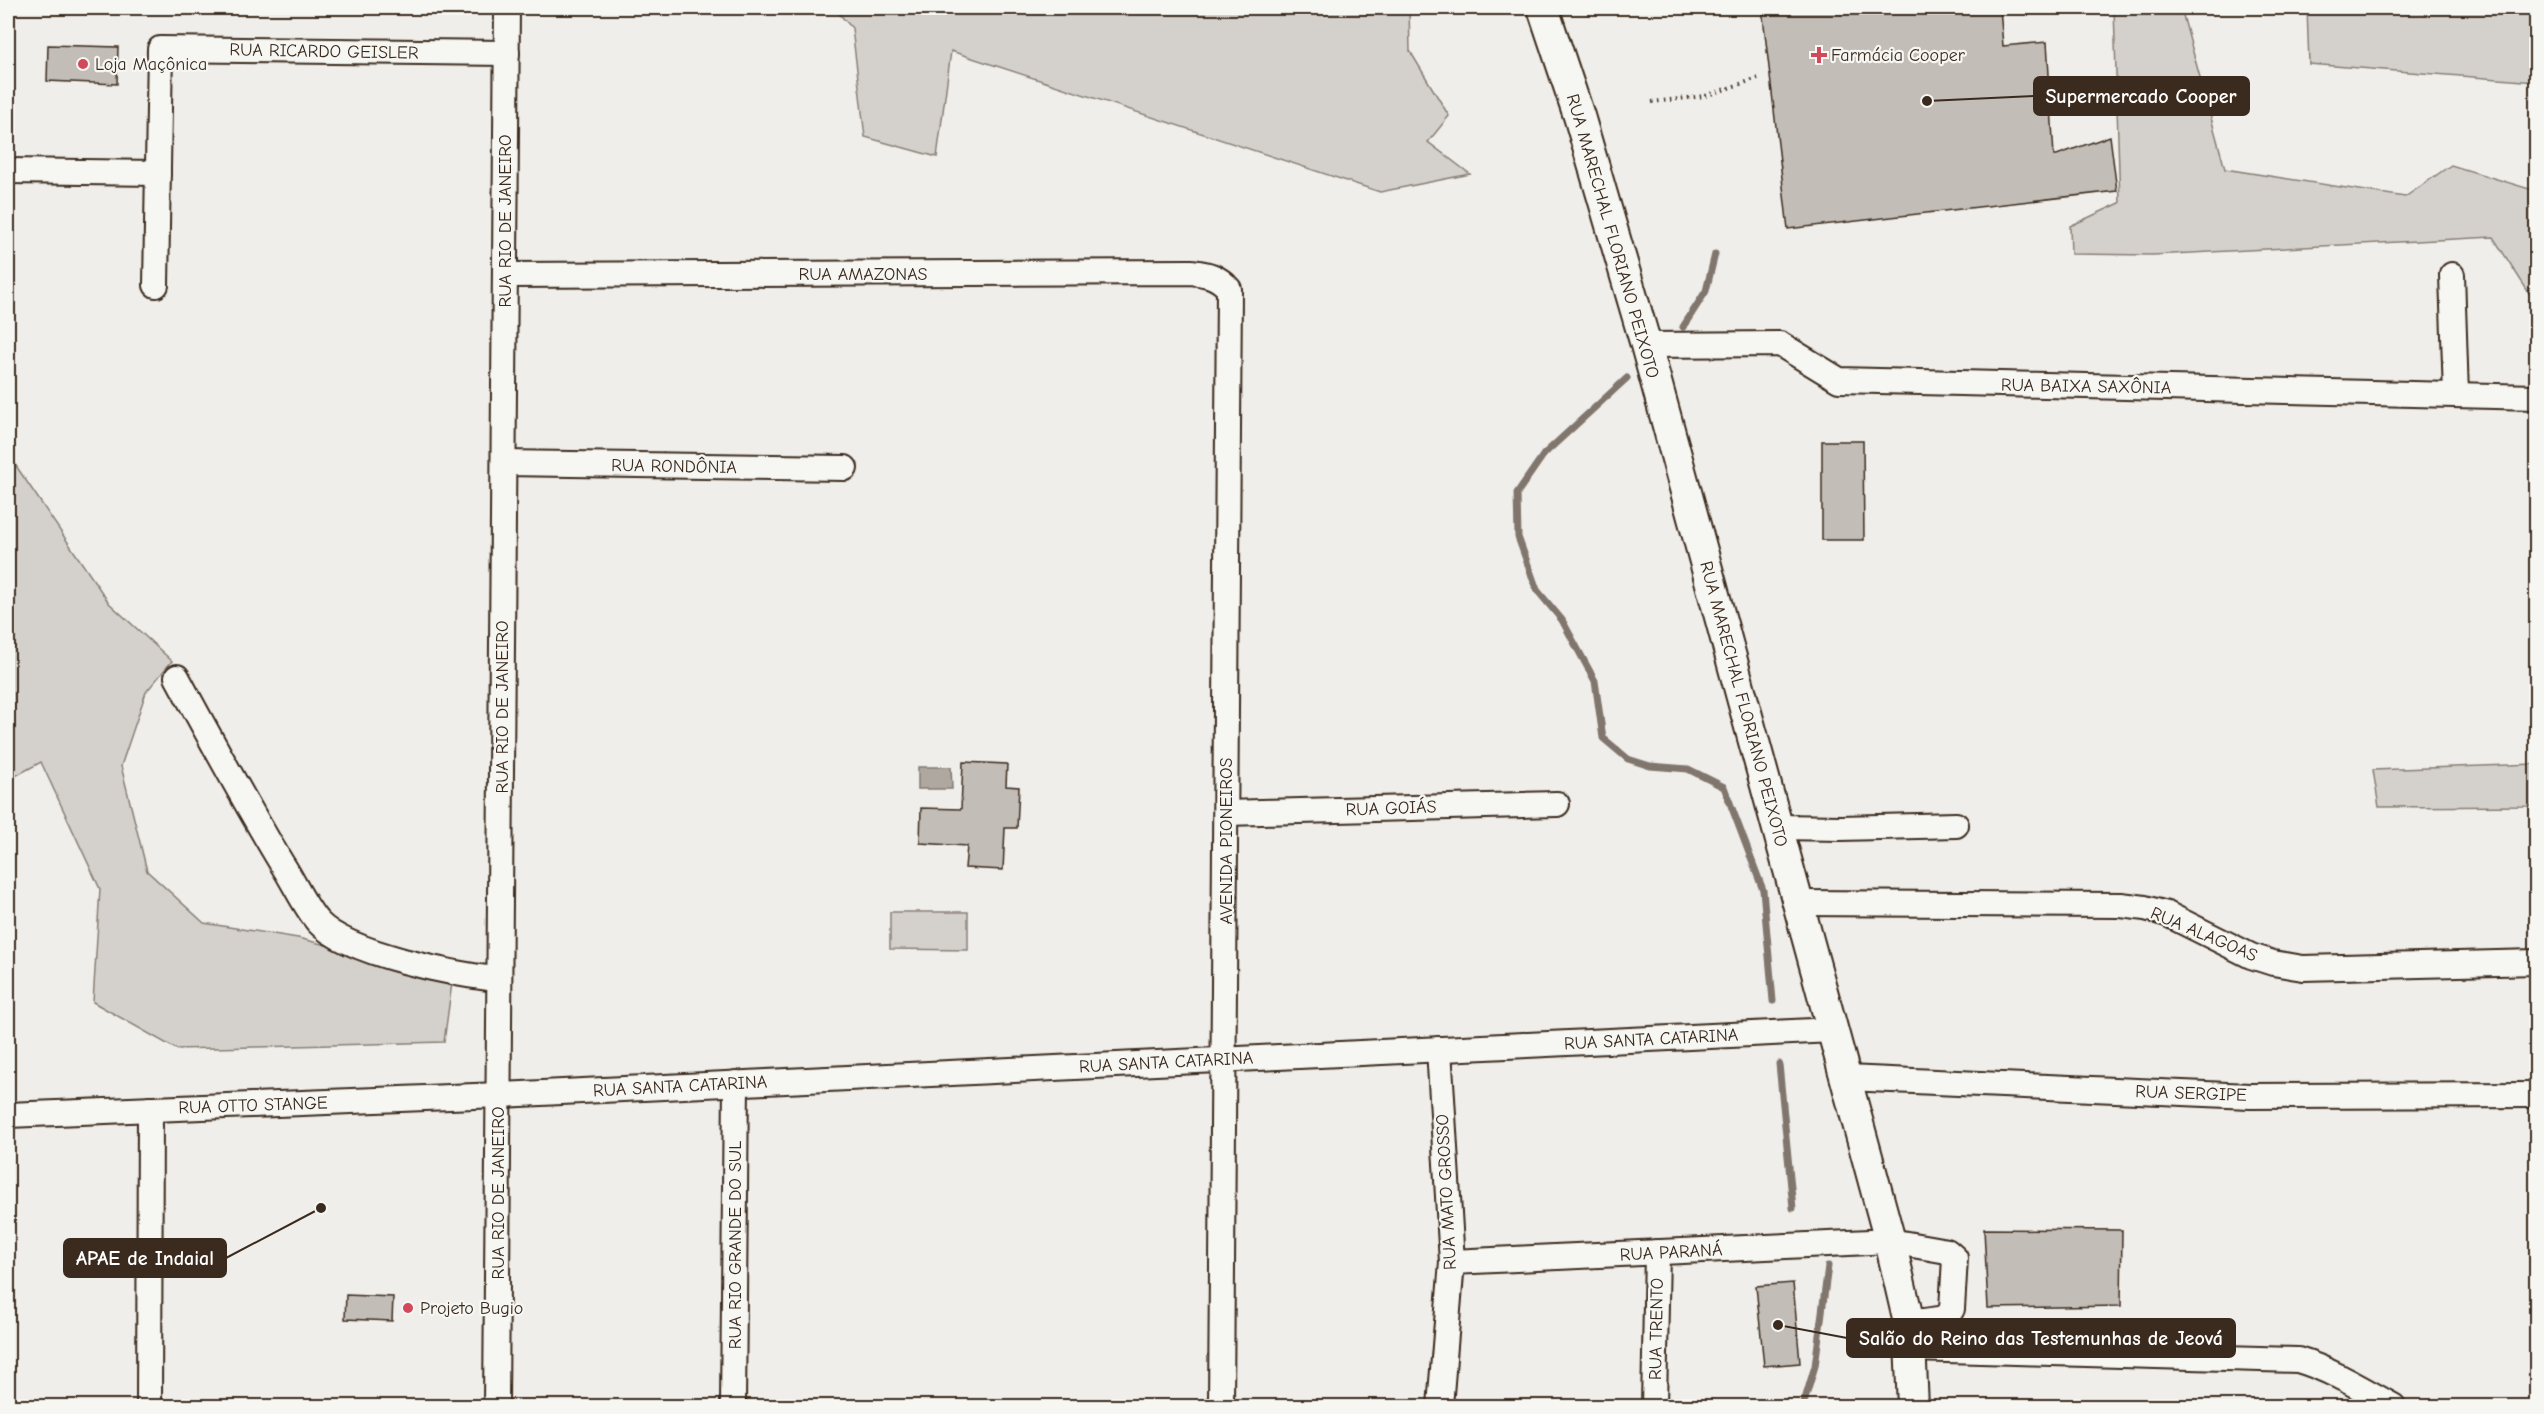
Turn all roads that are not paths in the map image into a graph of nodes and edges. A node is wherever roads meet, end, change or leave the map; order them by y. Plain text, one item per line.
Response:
1 (507, 8) edge
2 (1543, 8) edge
3 (507, 53) junction
4 (8, 171) edge
5 (158, 173) junction
6 (505, 275) junction
7 (2452, 275) dead end
8 (1221, 279) joint
9 (156, 285) dead end
10 (1646, 345) junction
11 (2456, 395) junction
12 (2536, 397) edge
13 (504, 463) junction
14 (845, 468) dead end
15 (177, 677) dead end
16 (1557, 804) dead end
17 (1226, 813) junction
18 (1956, 825) dead end
19 (1778, 827) junction
20 (1799, 903) junction
21 (2536, 962) edge
22 (500, 979) junction
23 (1833, 1030) junction
24 (1439, 1049) junction
25 (1224, 1059) junction
26 (1846, 1078) junction
27 (736, 1083) junction
28 (499, 1095) junction
29 (2536, 1095) edge
30 (150, 1109) junction
31 (8, 1115) edge
32 (1890, 1241) junction
33 (1657, 1252) junction
34 (1452, 1262) junction
35 (1910, 1336) junction
36 (149, 1407) edge
37 (496, 1407) edge
38 (733, 1407) edge
39 (1221, 1407) edge
40 (1440, 1407) edge
41 (1654, 1407) edge
42 (1913, 1407) edge
43 (2392, 1407) edge

1 - 3 street, RUA RIO DE JANEIRO
2 - 10 main road, RUA MARECHAL FLORIANO PEIXOTO
3 - 5 street, RUA RICARDO GEISLER
3 - 6 street, RUA RIO DE JANEIRO
4 - 5 street
5 - 9 street, RUA RICARDO GEISLER
6 - 8 street, RUA AMAZONAS
6 - 13 street, RUA RIO DE JANEIRO
7 - 11 street
8 - 17 street, AVENIDA PIONEIROS
10 - 11 street, RUA BAIXA SAXÔNIA
10 - 19 main road, RUA MARECHAL FLORIANO PEIXOTO
11 - 12 street, RUA BAIXA SAXÔNIA
13 - 14 street, RUA RONDÔNIA
13 - 22 street, RUA RIO DE JANEIRO
15 - 22 street
16 - 17 street, RUA GOIÁS
17 - 25 street, AVENIDA PIONEIROS
18 - 19 street
19 - 20 main road, RUA MARECHAL FLORIANO PEIXOTO
20 - 21 street, RUA ALAGOAS
20 - 23 main road, RUA MARECHAL FLORIANO PEIXOTO
22 - 28 street, RUA RIO DE JANEIRO
23 - 24 street, RUA SANTA CATARINA
23 - 26 main road, RUA MARECHAL FLORIANO PEIXOTO
24 - 25 street, RUA SANTA CATARINA
24 - 34 street, RUA MATO GROSSO
25 - 27 street, RUA SANTA CATARINA
25 - 39 street, AVENIDA PIONEIROS
26 - 29 street, RUA SERGIPE
26 - 32 main road, RUA MARECHAL FLORIANO PEIXOTO
27 - 28 street, RUA SANTA CATARINA
27 - 38 street, RUA RIO GRANDE DO SUL
28 - 30 street, RUA OTTO STANGE
28 - 37 street, RUA RIO DE JANEIRO
30 - 31 street, RUA OTTO STANGE
30 - 36 street
32 - 33 street, RUA PARANÁ
32 - 35 main road, RUA MARECHAL FLORIANO PEIXOTO
32 - 35 street, RUA PARANÁ
33 - 34 street, RUA PARANÁ
33 - 41 street, RUA TRENTO
34 - 40 street, RUA MATO GROSSO
35 - 42 main road, RUA MARECHAL FLORIANO PEIXOTO
35 - 43 street

